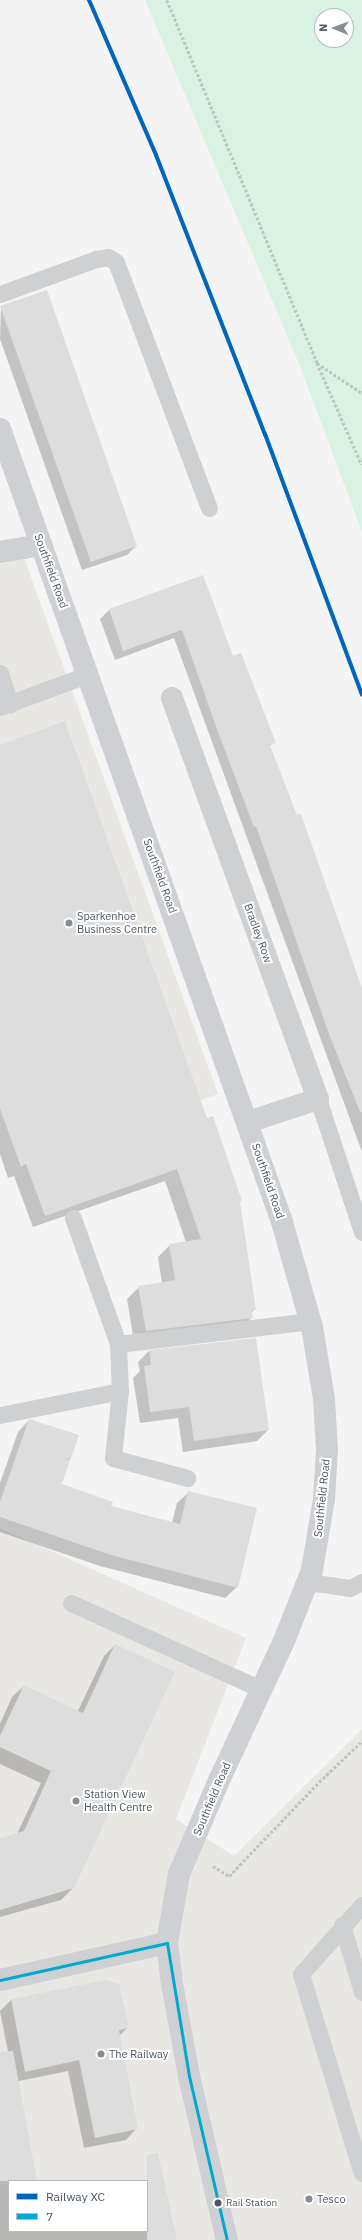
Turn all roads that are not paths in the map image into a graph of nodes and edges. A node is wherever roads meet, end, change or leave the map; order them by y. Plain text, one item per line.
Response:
1 (0, 294) edge
2 (0, 429) edge
3 (209, 508) dead end
4 (42, 544) junction
5 (0, 552) edge
6 (0, 673) edge
7 (88, 674) junction
8 (172, 698) dead end
9 (5, 706) edge
10 (318, 1099) junction
11 (248, 1122) junction
12 (73, 1218) dead end
13 (362, 1232) edge
14 (311, 1321) junction
15 (118, 1344) junction
16 (120, 1391) junction
17 (0, 1415) edge
18 (187, 1478) dead end
19 (308, 1582) junction
20 (362, 1582) edge
21 (71, 1603) dead end
22 (261, 1689) junction
23 (362, 1904) edge
24 (342, 1925) junction
25 (167, 1943) junction
26 (0, 1980) edge
27 (362, 1992) edge
28 (362, 2173) edge
29 (227, 2240) edge

1 - 3 lane
2 - 4 main road, Southfield Road
4 - 5 street
4 - 7 main road, Southfield Road
6 - 9 lane
7 - 9 lane
7 - 11 main road, Southfield Road
8 - 10 street, Bradley Row
10 - 11 street
10 - 13 lane
11 - 14 main road, Southfield Road
12 - 15 lane
14 - 15 lane
14 - 19 main road, Southfield Road
15 - 16 lane
16 - 17 lane
16 - 18 lane
19 - 20 lane
19 - 22 main road, Southfield Road
21 - 22 lane
22 - 25 main road, Southfield Road
23 - 24 lane
24 - 27 lane
24 - 28 lane
25 - 26 street
25 - 29 main road, Southfield Road

